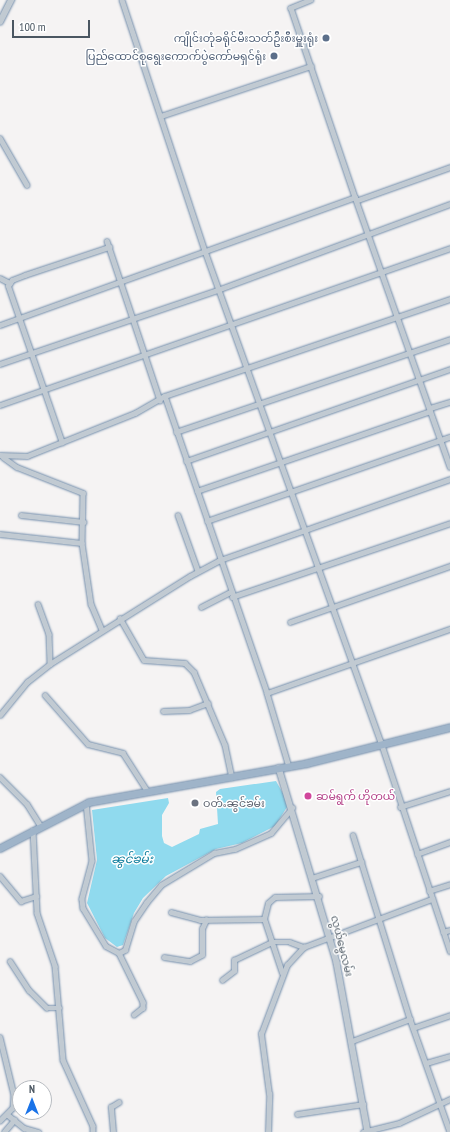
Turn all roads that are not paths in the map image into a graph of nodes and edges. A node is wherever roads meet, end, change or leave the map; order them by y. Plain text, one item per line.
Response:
1 (11, 0) edge
2 (122, 0) edge
3 (311, 0) edge
4 (0, 22) edge
5 (311, 66) junction
6 (161, 116) junction
7 (0, 138) edge
8 (450, 167) edge
9 (27, 185) dead end
10 (357, 199) junction
11 (450, 204) edge
12 (368, 234) junction
13 (107, 241) dead end
14 (109, 247) junction
15 (450, 248) edge
16 (205, 250) junction
17 (380, 270) junction
18 (0, 278) edge
19 (10, 283) junction
20 (120, 283) junction
21 (220, 289) junction
22 (450, 299) edge
23 (397, 318) junction
24 (19, 319) junction
25 (133, 319) junction
26 (233, 324) junction
27 (0, 325) edge
28 (450, 339) edge
29 (32, 353) junction
30 (410, 353) junction
31 (146, 356) junction
32 (0, 364) edge
33 (248, 367) junction
34 (450, 370) edge
35 (420, 380) junction
36 (44, 390) junction
37 (166, 396) junction
38 (160, 400) junction
39 (450, 402) edge
40 (262, 404) junction
41 (0, 405) edge
42 (430, 410) junction
43 (176, 432) junction
44 (271, 432) junction
45 (450, 436) edge
46 (440, 440) junction
47 (62, 443) junction
48 (0, 454) edge
49 (186, 461) junction
50 (282, 461) junction
51 (450, 467) edge
52 (450, 479) edge
53 (196, 491) junction
54 (292, 492) junction
55 (21, 515) dead end
56 (178, 515) dead end
57 (84, 522) junction
58 (207, 522) junction
59 (450, 523) edge
60 (306, 530) junction
61 (0, 534) edge
62 (82, 543) junction
63 (220, 560) junction
64 (450, 566) edge
65 (319, 568) junction
66 (198, 571) junction
67 (232, 595) junction
68 (38, 604) dead end
69 (201, 607) dead end
70 (333, 608) junction
71 (120, 618) junction
72 (290, 622) dead end
73 (450, 629) edge
74 (102, 630) junction
75 (353, 663) junction
76 (50, 664) junction
77 (267, 693) junction
78 (44, 694) dead end
79 (208, 704) junction
80 (163, 711) dead end
81 (0, 715) edge
82 (450, 727) edge
83 (382, 745) junction
84 (289, 767) junction
85 (280, 768) junction
86 (0, 777) edge
87 (232, 777) junction
88 (450, 790) edge
89 (148, 792) junction
90 (86, 803) junction
91 (400, 807) junction
92 (292, 808) junction
93 (41, 826) junction
94 (33, 830) junction
95 (353, 835) dead end
96 (450, 842) edge
97 (0, 848) edge
98 (416, 854) junction
99 (361, 862) junction
100 (0, 876) edge
101 (312, 878) junction
102 (450, 884) edge
103 (430, 891) junction
104 (36, 896) junction
105 (319, 896) junction
106 (432, 898) junction
107 (171, 912) dead end
108 (264, 919) junction
109 (206, 920) junction
110 (379, 920) junction
111 (450, 930) edge
112 (443, 932) junction
113 (330, 937) junction
114 (272, 942) junction
115 (304, 947) junction
116 (450, 951) edge
117 (119, 953) junction
118 (164, 957) dead end
119 (10, 961) dead end
120 (282, 973) junction
121 (222, 980) dead end
122 (60, 1008) junction
123 (450, 1014) edge
124 (134, 1015) dead end
125 (410, 1019) junction
126 (413, 1028) junction
127 (0, 1037) edge
128 (352, 1041) junction
129 (450, 1056) edge
130 (426, 1063) junction
131 (450, 1099) edge
132 (119, 1102) dead end
133 (440, 1102) junction
134 (363, 1104) junction
135 (8, 1114) junction
136 (297, 1114) dead end
137 (12, 1118) edge
138 (14, 1120) joint
139 (0, 1121) edge
140 (366, 1131) edge
141 (4, 1132) edge
142 (38, 1132) edge
143 (93, 1132) edge
144 (113, 1132) edge
145 (268, 1132) edge
146 (450, 1132) edge

1 - 4 street
2 - 6 street
3 - 5 street
5 - 6 street
5 - 10 street
6 - 16 street
7 - 9 street
8 - 10 street
10 - 12 street
10 - 16 street
11 - 12 street
12 - 17 street
12 - 21 street
13 - 14 street
14 - 19 street
14 - 20 street
15 - 17 street
16 - 20 street
16 - 21 street
17 - 23 street
17 - 26 street
18 - 19 street
19 - 24 street
20 - 24 street
20 - 25 street
21 - 25 street
21 - 26 street
22 - 23 street
23 - 30 street
23 - 33 street
24 - 27 street
24 - 29 street
25 - 29 street
25 - 31 street
26 - 31 street
26 - 33 street
28 - 30 street
29 - 32 street
29 - 36 street
30 - 35 street
30 - 40 street
31 - 36 street
31 - 38 street
33 - 37 street
33 - 40 street
34 - 35 street
35 - 42 street
35 - 44 street
36 - 41 street
36 - 47 street
37 - 38 street
37 - 43 street
38 - 47 street
39 - 42 street
40 - 43 street
40 - 44 street
42 - 46 street
42 - 50 street
43 - 49 street
44 - 49 street
44 - 50 street
45 - 46 street
46 - 51 street
46 - 54 street
47 - 48 street
48 - 57 street
49 - 53 street
50 - 53 street
50 - 54 street
52 - 60 street
53 - 58 street
54 - 58 street
54 - 60 street
55 - 57 street
56 - 66 street
57 - 62 street
58 - 63 street
59 - 65 street
60 - 63 street
60 - 65 street
61 - 62 street
62 - 74 street
63 - 66 street
63 - 67 street
64 - 70 street
65 - 67 street
65 - 70 street
66 - 71 street
67 - 69 street
67 - 77 street
68 - 76 street
70 - 72 street
70 - 75 street
71 - 74 street
71 - 79 street
73 - 75 street
74 - 76 street
75 - 77 street
75 - 83 street
76 - 81 street
77 - 84 street
78 - 89 street
79 - 80 street
79 - 87 street
82 - 83 highway
83 - 84 highway
83 - 91 street
84 - 85 highway
85 - 87 highway
85 - 92 street, လွယ်မွေလမ်း
86 - 93 street
87 - 89 highway
88 - 91 street
89 - 90 highway
90 - 93 highway
90 - 117 street
91 - 98 street
92 - 101 street, လွယ်မွေလမ်း
92 - 117 street
93 - 94 highway
94 - 97 highway
94 - 104 street
95 - 99 street
96 - 98 street
98 - 103 street
99 - 101 street
99 - 110 street
100 - 104 street
101 - 105 street, လွယ်မွေလမ်း
102 - 103 street
103 - 106 street
104 - 122 street
105 - 108 street
105 - 113 street, လွယ်မွေလမ်း
106 - 110 street
106 - 112 street
107 - 109 street
108 - 109 street
108 - 114 street
109 - 118 street
110 - 113 street
110 - 125 street
111 - 112 street
112 - 116 street
113 - 115 street
113 - 128 street, လွယ်မွေလမ်း
114 - 115 street
114 - 120 street
114 - 121 street
115 - 120 street
117 - 124 street
119 - 122 street
120 - 145 street
122 - 143 street
123 - 126 street
125 - 126 street
125 - 128 street
126 - 130 street
127 - 135 street
128 - 134 street, လွယ်မွေလမ်း
129 - 130 street
130 - 133 street
131 - 133 street
132 - 144 street
133 - 140 street
133 - 146 street
134 - 136 street
134 - 140 street, လွယ်မွေလမ်း
135 - 137 street
135 - 139 street
138 - 141 street
138 - 142 street

